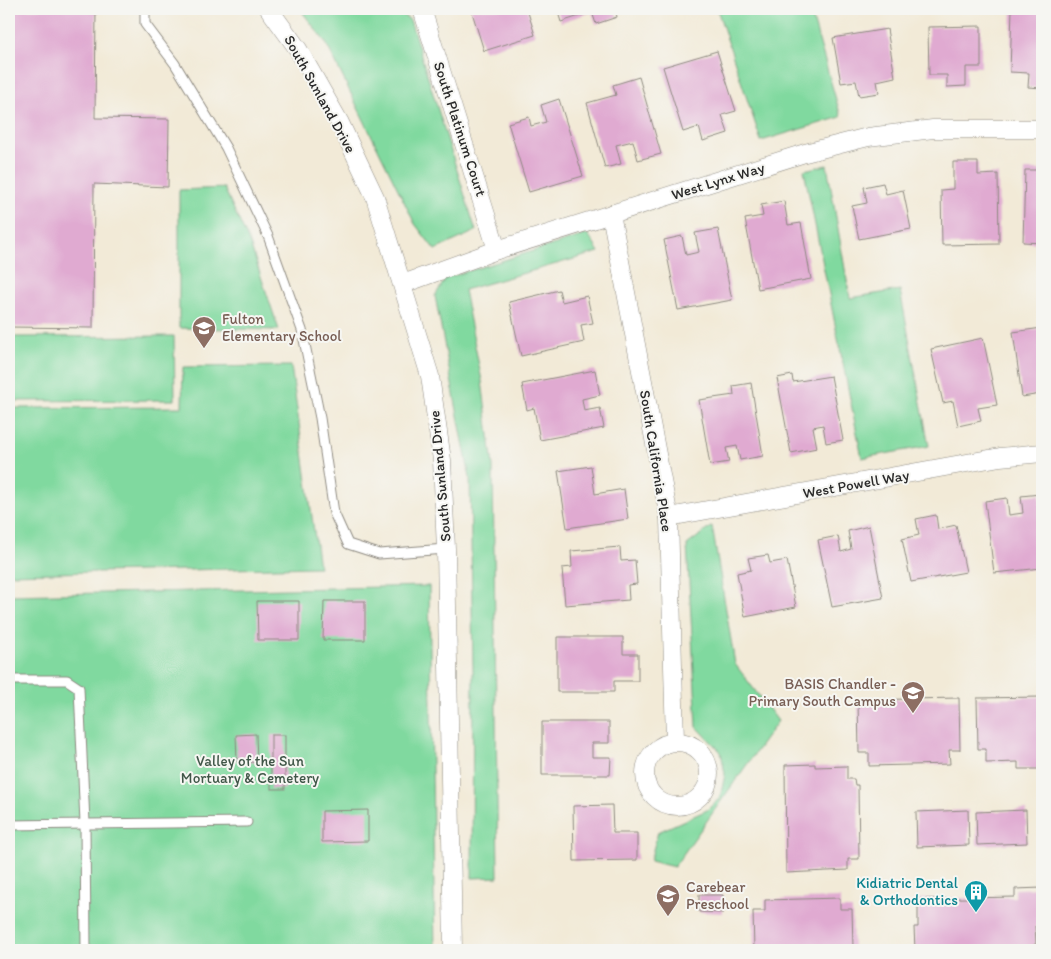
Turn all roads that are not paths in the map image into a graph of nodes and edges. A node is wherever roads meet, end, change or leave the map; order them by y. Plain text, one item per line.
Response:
1 (145, 9) edge
2 (269, 9) edge
3 (422, 9) edge
4 (1042, 129) edge
5 (611, 214) junction
6 (497, 250) junction
7 (403, 284) junction
8 (1042, 452) edge
9 (669, 517) junction
10 (446, 549) junction
11 (9, 680) edge
12 (675, 741) dead end
13 (85, 822) junction
14 (247, 822) dead end
15 (9, 825) edge
16 (86, 950) edge
17 (453, 950) edge

1 - 10 lane
2 - 7 street, South Sunland Drive
3 - 6 street, South Platinum Court
4 - 5 street, West Lynx Way
5 - 6 street, West Lynx Way
5 - 9 street, South California Place
6 - 7 street, West Lynx Way
7 - 10 street, South Sunland Drive
8 - 9 street, West Powell Way
9 - 12 street, South California Place
10 - 17 street, South Sunland Drive
11 - 13 lane
13 - 14 lane
13 - 15 lane
13 - 16 lane

